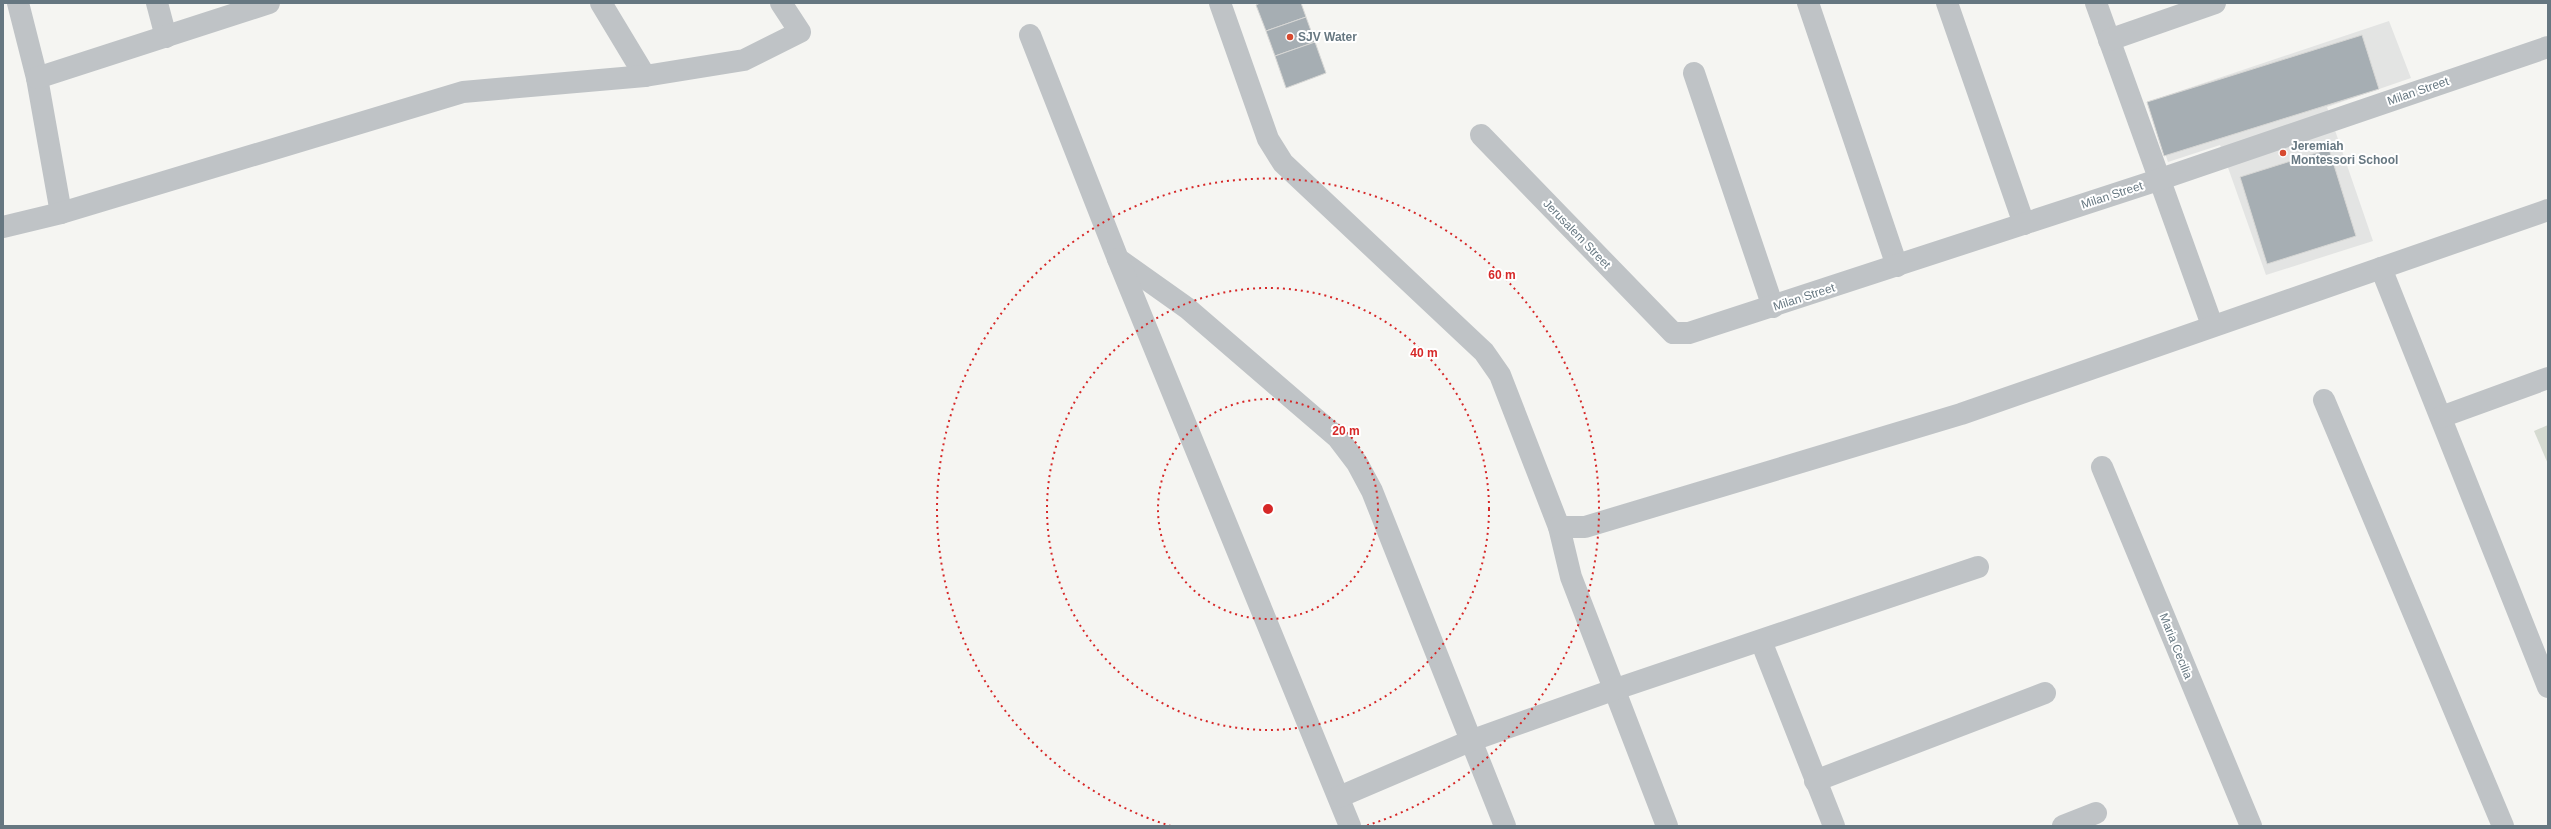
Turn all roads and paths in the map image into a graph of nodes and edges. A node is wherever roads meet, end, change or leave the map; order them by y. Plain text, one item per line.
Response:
1 (18, 3) edge
2 (157, 3) edge
3 (269, 3) edge
4 (601, 3) edge
5 (781, 3) edge
6 (1220, 3) edge
7 (1808, 3) edge
8 (1947, 3) edge
9 (2096, 3) edge
10 (2215, 3) edge
11 (1030, 35) dead end
12 (166, 37) junction
13 (2109, 40) junction
14 (2548, 46) edge
15 (1694, 73) dead end
16 (645, 76) junction
17 (37, 78) junction
18 (1480, 135) dead end
19 (2158, 180) junction
20 (2548, 210) edge
21 (61, 213) junction
22 (2024, 224) junction
23 (3, 227) edge
24 (1118, 259) junction
25 (1897, 266) junction
26 (2381, 268) junction
27 (1773, 307) junction
28 (2212, 325) junction
29 (1673, 333) joint
30 (2548, 378) edge
31 (2324, 400) dead end
32 (2441, 417) junction
33 (2102, 467) dead end
34 (1559, 527) junction
35 (1978, 567) dead end
36 (1761, 641) junction
37 (2543, 659) edge
38 (2548, 686) edge
39 (1613, 690) junction
40 (2045, 694) dead end
41 (1470, 741) junction
42 (1815, 781) junction
43 (1339, 796) junction
44 (2096, 813) dead end
45 (1350, 826) edge
46 (1505, 826) edge
47 (1667, 826) edge
48 (1834, 826) edge
49 (2063, 826) edge
50 (2251, 826) edge
51 (2503, 826) edge

1 - 17 street
2 - 12 street
3 - 12 street
4 - 16 street
5 - 16 street
6 - 34 street
7 - 25 street
8 - 22 street
9 - 13 street
10 - 13 street
11 - 24 street
12 - 17 street
13 - 19 street
14 - 19 street, Milan Street
15 - 27 street
16 - 21 street
17 - 21 street
18 - 29 street, Jerusalem Street
19 - 22 street, Milan Street
19 - 28 street
20 - 26 street
21 - 23 street
22 - 25 street, Milan Street
24 - 41 street
24 - 43 street
25 - 27 street, Milan Street
26 - 28 street
26 - 32 street
27 - 29 street, Milan Street
28 - 34 street
30 - 32 street
31 - 51 street
32 - 37 street
33 - 50 street, Maria Cecilia
34 - 39 street
35 - 36 street
36 - 39 street
36 - 42 street
37 - 38 street
39 - 41 street
39 - 47 street
40 - 42 street
41 - 43 street
41 - 46 street
42 - 48 street
43 - 45 street
44 - 49 street

